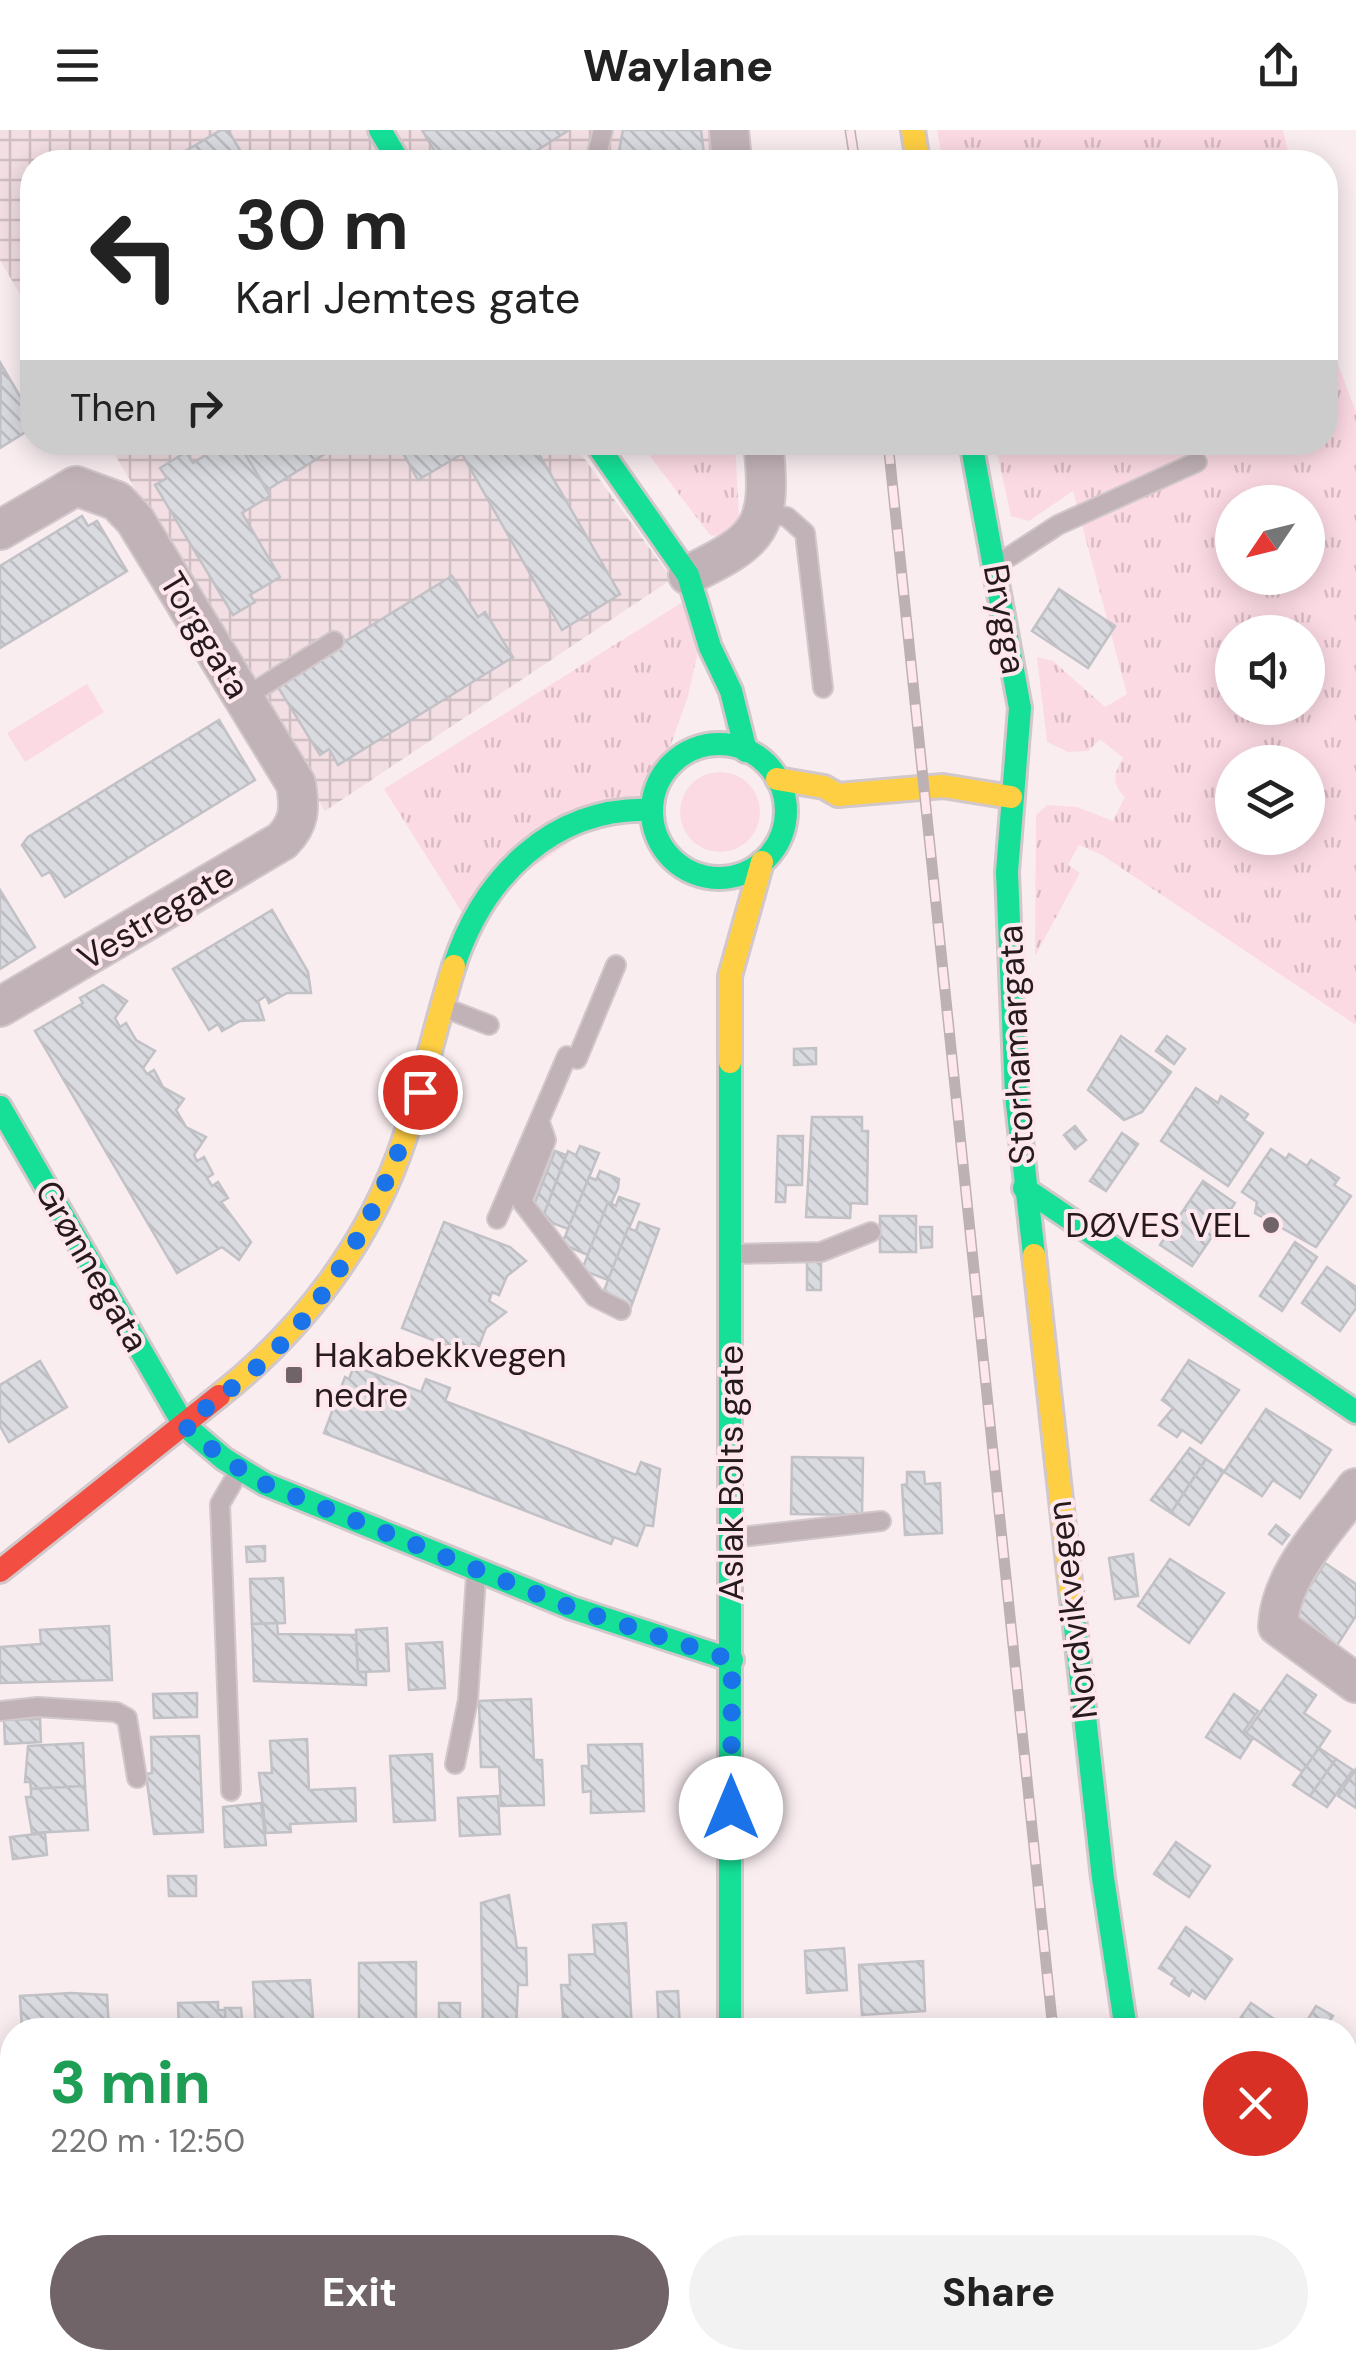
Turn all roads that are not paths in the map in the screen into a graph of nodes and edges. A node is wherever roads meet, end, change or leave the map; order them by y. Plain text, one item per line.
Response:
1 (605, 455) edge
2 (763, 455) edge
3 (974, 455) edge
4 (1197, 462) dead end
5 (762, 512) junction
6 (0, 530) edge
7 (996, 565) junction
8 (688, 576) junction
9 (334, 641) dead end
10 (710, 647) junction
11 (823, 688) dead end
12 (700, 694) dead end
13 (244, 698) junction
14 (693, 723) dead end
15 (746, 750) junction
16 (682, 756) junction
17 (777, 779) junction
18 (838, 796) junction
19 (1011, 797) junction
20 (652, 810) junction
21 (300, 814) joint
22 (784, 828) junction
23 (762, 862) junction
24 (691, 872) junction
25 (703, 899) dead end
26 (716, 940) dead end
27 (616, 964) dead end
28 (730, 976) junction
29 (0, 1007) edge
30 (444, 1008) junction
31 (489, 1026) dead end
32 (0, 1107) edge
33 (540, 1124) junction
34 (1024, 1188) junction
35 (497, 1219) dead end
36 (871, 1232) dead end
37 (730, 1254) junction
38 (620, 1310) dead end
39 (1356, 1412) edge
40 (184, 1425) junction
41 (240, 1469) junction
42 (1356, 1488) edge
43 (881, 1521) dead end
44 (731, 1538) junction
45 (476, 1569) junction
46 (0, 1571) edge
47 (732, 1660) junction
48 (1356, 1684) edge
49 (0, 1711) edge
50 (455, 1764) dead end
51 (137, 1778) dead end
52 (231, 1790) dead end
53 (730, 2018) edge
54 (1124, 2018) edge

1 - 8 main road
2 - 5 street
3 - 7 main road, Brygga
4 - 7 lane
5 - 8 street
5 - 11 lane
6 - 13 street, Torggata
7 - 19 main road, Brygga
8 - 10 main road
9 - 13 lane
10 - 12 main road
10 - 15 main road
13 - 21 street, Torggata
14 - 16 main road
15 - 16 main road
15 - 17 main road
16 - 20 main road
17 - 18 main road
17 - 22 main road
18 - 19 main road
18 - 22 main road
19 - 34 main road, Storhamargata
20 - 24 main road
20 - 30 main road
21 - 29 street, Vestregate
22 - 23 main road
23 - 24 main road
23 - 28 main road, Aslak Bolts gate
24 - 25 main road
26 - 28 main road, Aslak Bolts gate
27 - 33 lane
28 - 37 main road, Aslak Bolts gate
30 - 31 lane
30 - 40 main road
32 - 40 main road, Grønnegata
33 - 35 lane
33 - 38 lane
34 - 39 main road, Storhamargata
34 - 54 main road, Nordvikvegen
36 - 37 lane
37 - 44 main road, Aslak Bolts gate
40 - 41 main road
40 - 46 main road
41 - 45 main road
41 - 52 lane
42 - 48 street
43 - 44 lane
44 - 47 main road, Aslak Bolts gate
45 - 47 main road
45 - 50 lane
47 - 53 main road, Aslak Bolts gate
49 - 51 lane

